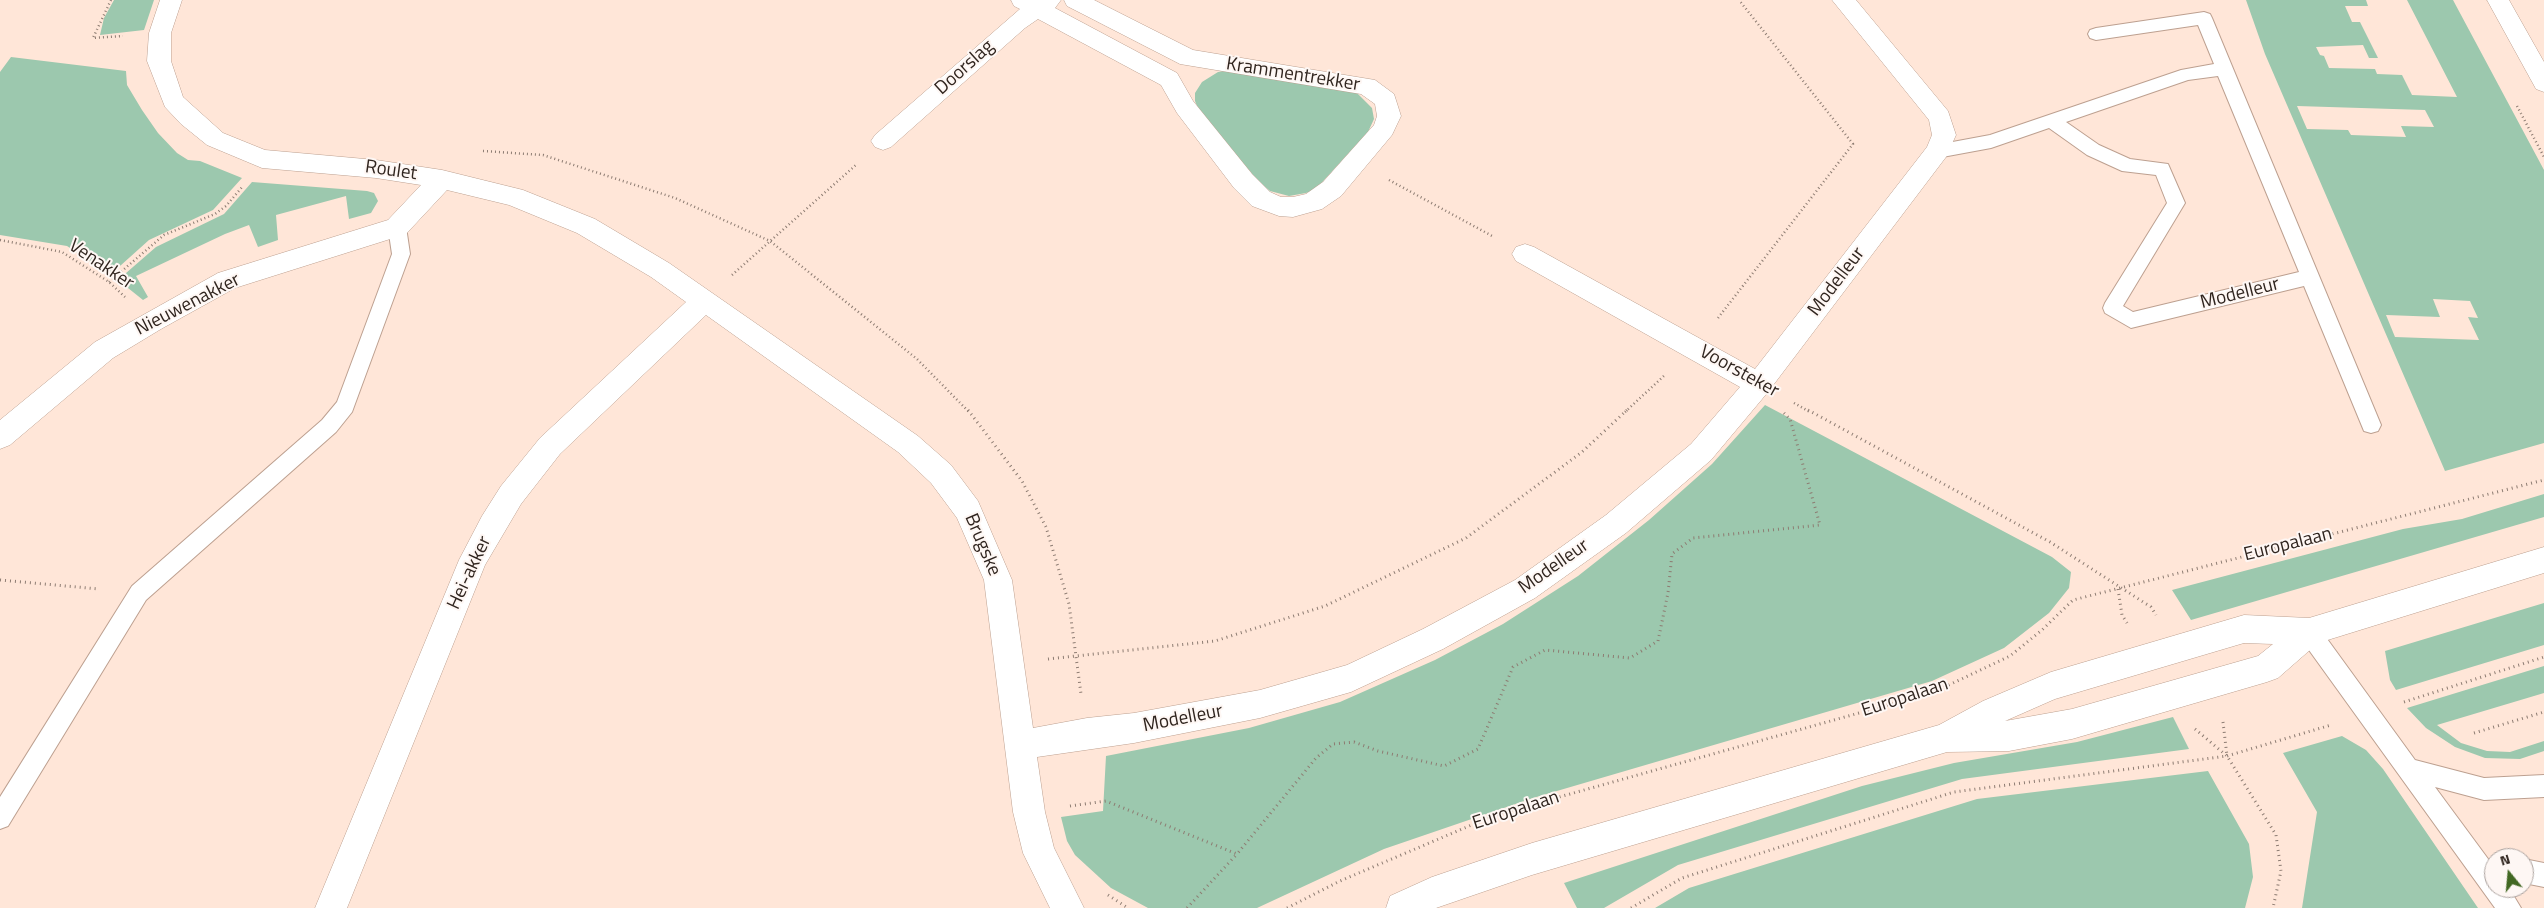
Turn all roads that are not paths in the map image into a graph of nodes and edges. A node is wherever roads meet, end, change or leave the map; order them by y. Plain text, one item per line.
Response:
1 (171, 0) edge
2 (1076, 0) edge
3 (1843, 0) edge
4 (2498, 0) edge
5 (1037, 3) edge
6 (2096, 34) dead end
7 (1188, 58) junction
8 (2224, 69) junction
9 (1169, 79) junction
10 (2544, 83) edge
11 (2052, 121) junction
12 (883, 141) road end
13 (1937, 150) junction
14 (442, 179) junction
15 (397, 227) junction
16 (1525, 254) road end
17 (2310, 277) junction
18 (704, 301) junction
19 (1759, 384) junction
20 (2371, 425) dead end
21 (0, 437) edge
22 (2544, 560) edge
23 (2309, 632) junction
24 (1945, 738) junction
25 (1020, 745) junction
26 (2409, 769) junction
27 (2544, 786) edge
28 (0, 818) edge
29 (2470, 854) junction
30 (2484, 859) edge
31 (2484, 874) edge
32 (331, 908) edge
33 (1068, 908) edge
34 (1402, 908) edge

1 - 14 street, Roulet
2 - 7 street, Krammentrekker
3 - 13 street, Modelleur
4 - 10 street
5 - 9 street
5 - 12 street, Doorslag
6 - 8 lane
7 - 9 street
7 - 9 street, Krammentrekker
8 - 11 lane
8 - 17 lane
11 - 13 lane
11 - 17 lane, Modelleur
13 - 19 street, Modelleur
14 - 15 street, Nieuwenakker
14 - 18 street, Roulet
15 - 21 street, Nieuwenakker
15 - 28 lane
16 - 19 street, Voorsteker
17 - 20 lane
18 - 25 street, Brugske
18 - 32 street, Hei-akker
19 - 25 street, Modelleur
22 - 23 street
23 - 24 street
23 - 24 street
23 - 26 lane
24 - 34 street
25 - 33 street, Brugske
26 - 27 lane
26 - 29 lane
29 - 30 lane
29 - 31 lane

